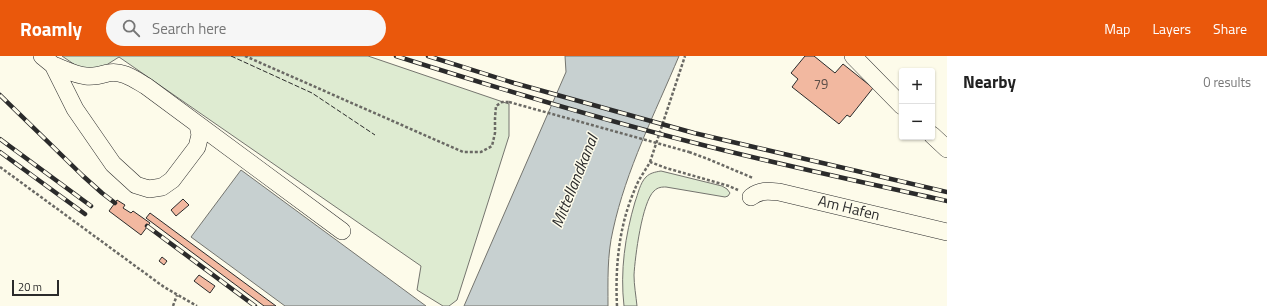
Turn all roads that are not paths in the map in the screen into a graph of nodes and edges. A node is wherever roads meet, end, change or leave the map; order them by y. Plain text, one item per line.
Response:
1 (853, 56) edge
2 (48, 60) edge
3 (900, 104) edge
4 (198, 124) junction
5 (935, 138) edge
6 (947, 149) edge
7 (751, 196) road end
8 (342, 231) dead end
9 (947, 232) edge

1 - 3 lane
2 - 4 lane
2 - 4 lane
4 - 8 lane
5 - 6 lane
7 - 9 lane, Am Hafen

